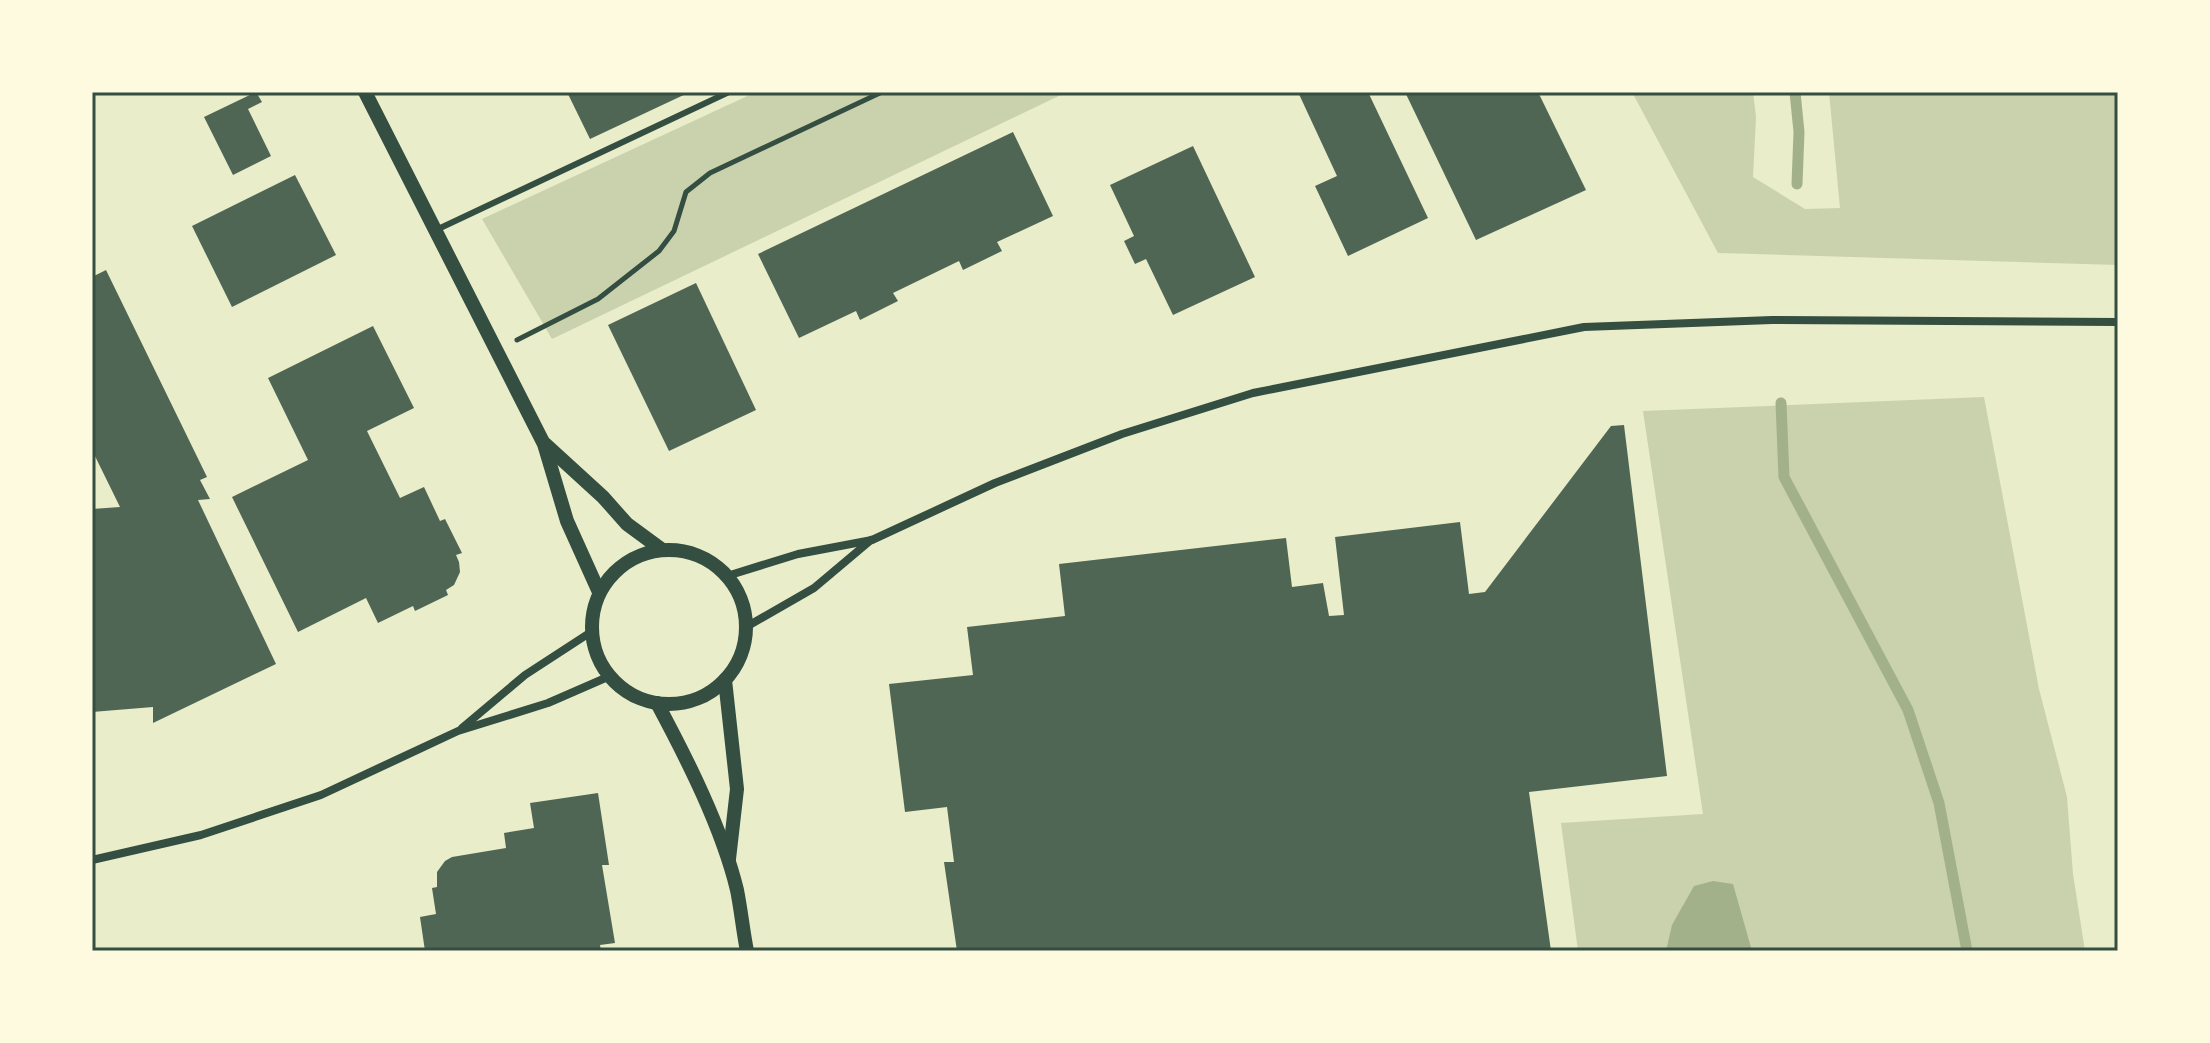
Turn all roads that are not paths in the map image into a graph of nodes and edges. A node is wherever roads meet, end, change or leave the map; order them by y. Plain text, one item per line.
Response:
1 (365, 92) edge
2 (729, 92) edge
3 (435, 230) junction
4 (2118, 322) edge
5 (544, 444) junction
6 (872, 540) junction
7 (661, 549) junction
8 (727, 576) junction
9 (599, 592) junction
10 (746, 627) junction
11 (591, 632) junction
12 (610, 676) junction
13 (725, 680) junction
14 (657, 703) junction
15 (458, 731) junction
16 (92, 860) edge
17 (729, 864) junction
18 (747, 951) edge

1 - 3 street
2 - 3 lane
3 - 5 street
4 - 6 street
5 - 7 street
5 - 9 street
6 - 8 street
6 - 10 street
7 - 8 street
7 - 9 street
8 - 10 street
9 - 11 street
10 - 13 street
11 - 12 street
11 - 15 street
12 - 14 street
12 - 15 street
13 - 14 street
13 - 17 street
14 - 17 street
15 - 16 street
17 - 18 street

